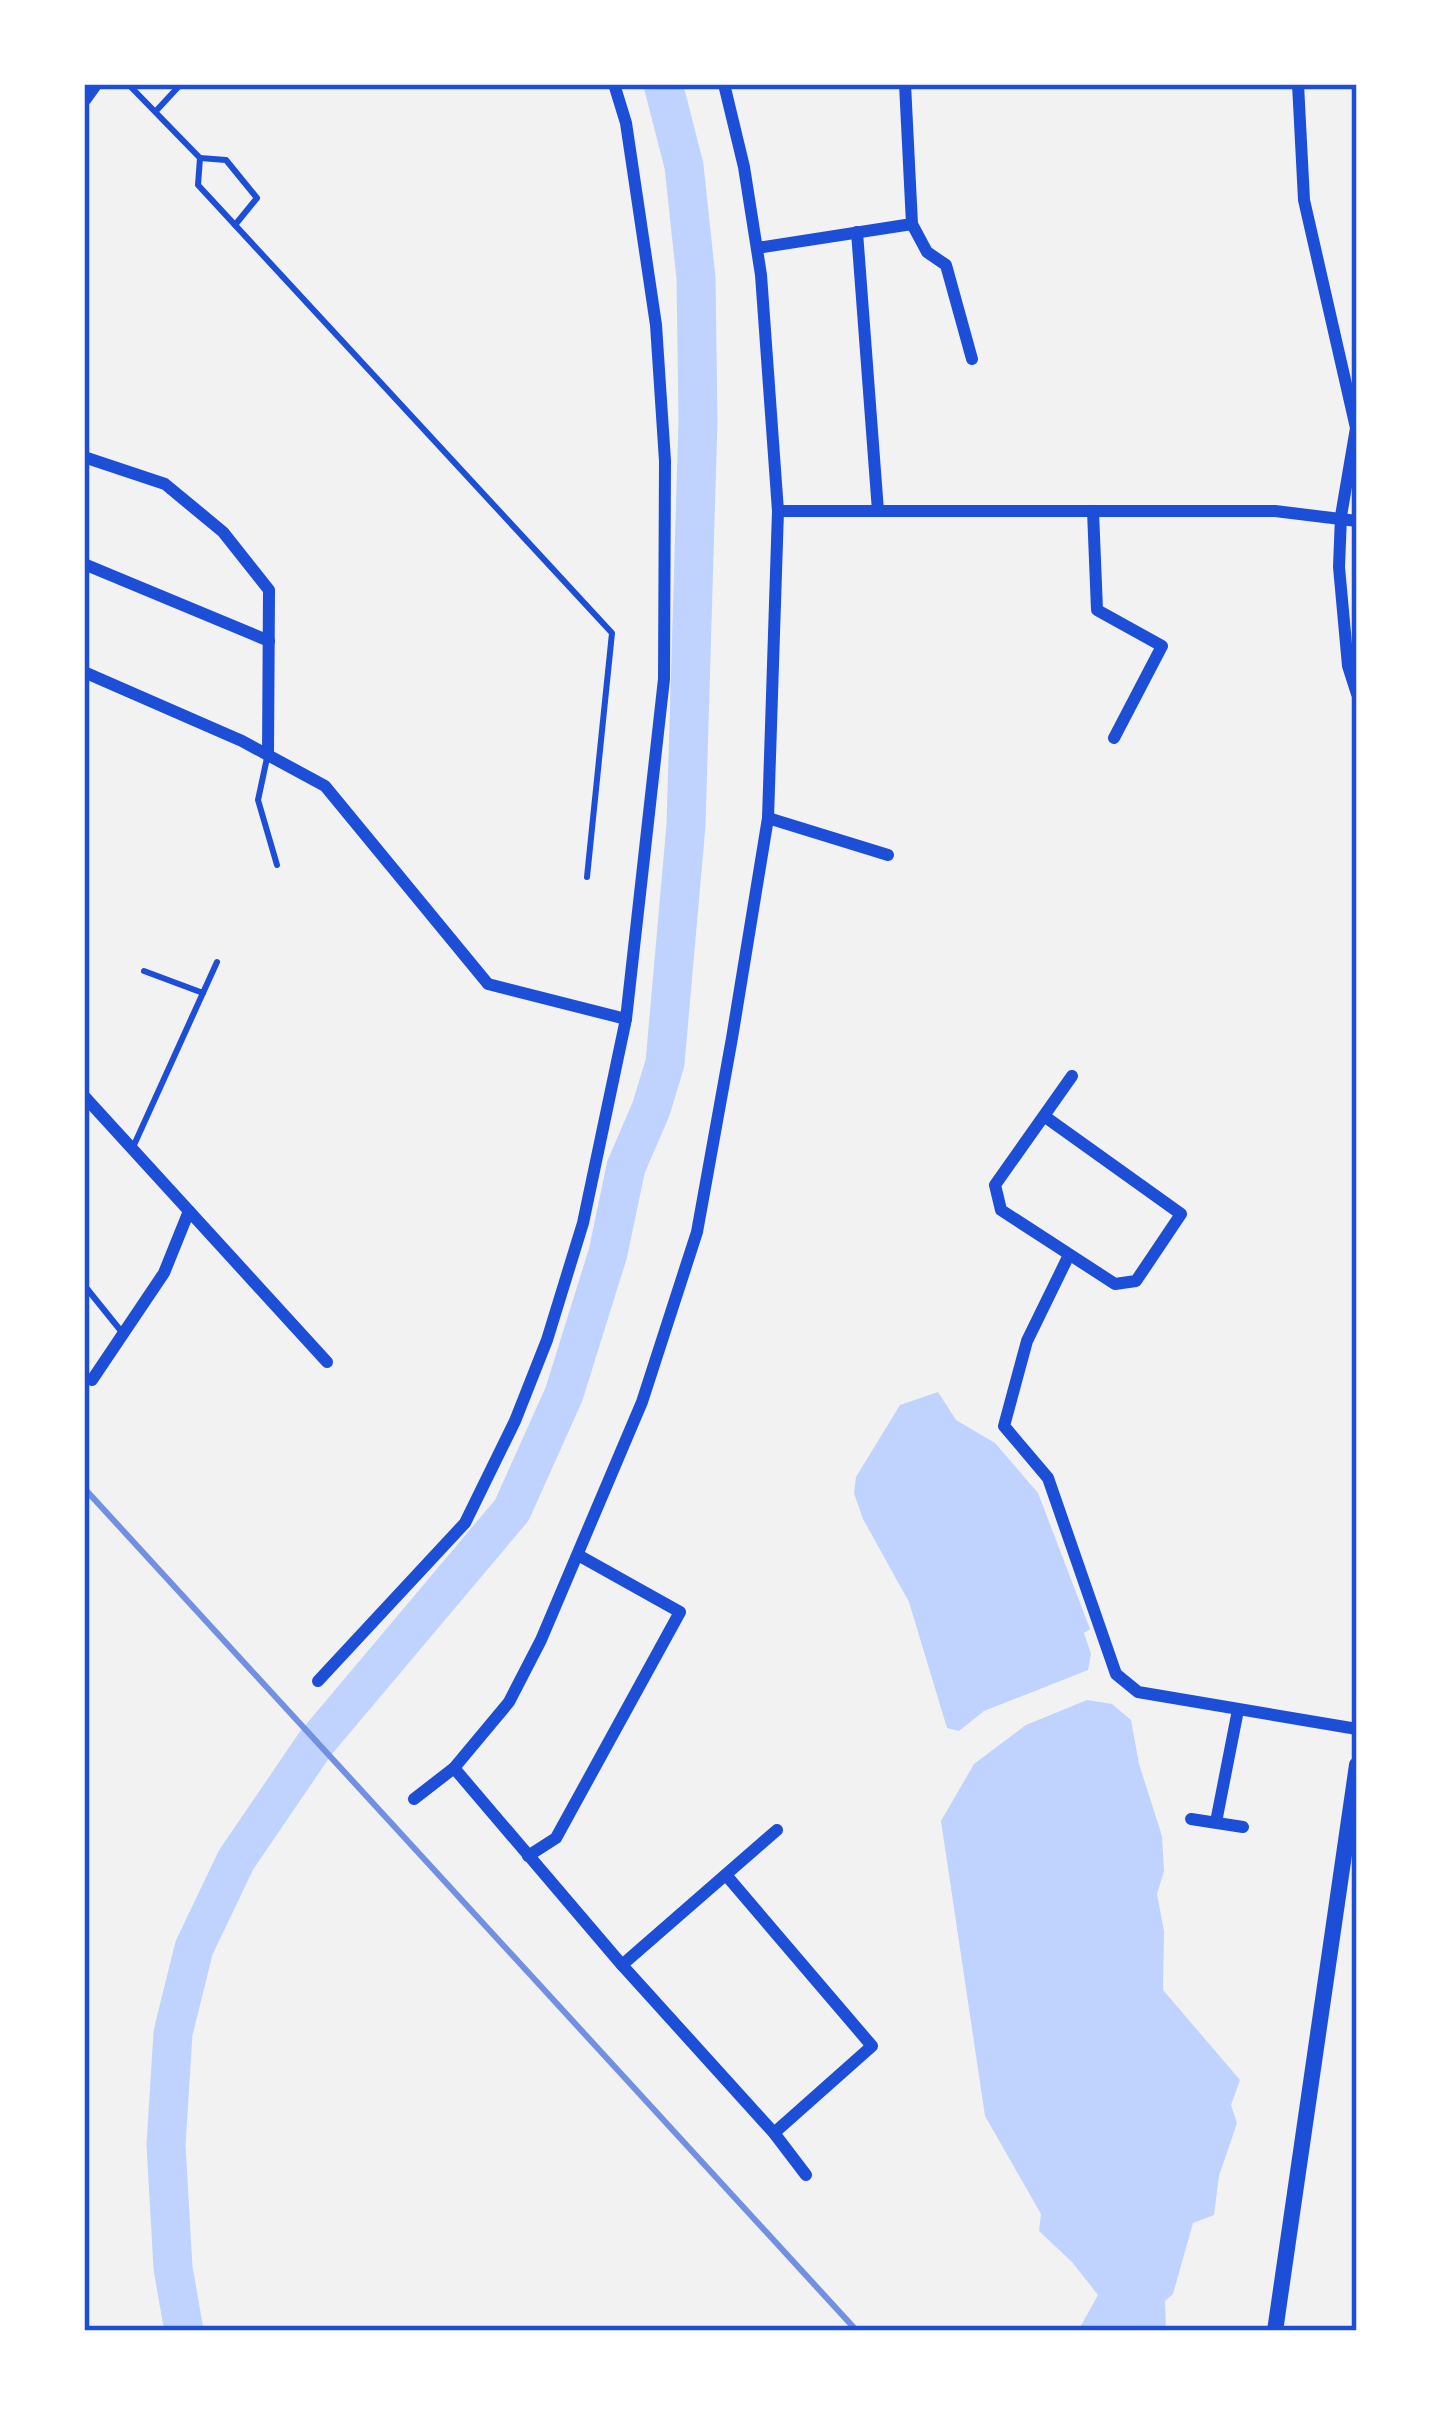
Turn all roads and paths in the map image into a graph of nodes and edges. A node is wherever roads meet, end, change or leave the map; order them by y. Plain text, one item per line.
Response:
1 (94, 84) edge
2 (128, 84) edge
3 (181, 84) edge
4 (614, 84) edge
5 (724, 84) edge
6 (905, 84) edge
7 (1298, 84) edge
8 (84, 98) edge
9 (156, 111) junction
10 (200, 158) junction
11 (912, 224) junction
12 (235, 225) junction
13 (857, 232) junction
14 (757, 248) junction
15 (972, 359) dead end
16 (84, 457) edge
17 (778, 511) junction
18 (878, 511) junction
19 (1093, 511) junction
20 (1341, 516) junction
21 (1357, 521) edge
22 (84, 564) edge
23 (269, 641) junction
24 (84, 672) edge
25 (1357, 694) edge
26 (1114, 738) dead end
27 (268, 755) junction
28 (768, 818) junction
29 (888, 855) dead end
30 (277, 865) dead end
31 (587, 877) dead end
32 (217, 962) dead end
33 (144, 971) dead end
34 (203, 993) junction
35 (626, 1019) junction
36 (1072, 1076) dead end
37 (84, 1096) edge
38 (1044, 1116) junction
39 (132, 1149) junction
40 (189, 1211) junction
41 (1070, 1255) junction
42 (84, 1285) edge
43 (123, 1334) junction
44 (327, 1362) dead end
45 (92, 1380) dead end
46 (578, 1555) junction
47 (318, 1681) dead end
48 (1238, 1710) junction
49 (1357, 1730) edge
50 (1357, 1765) edge
51 (454, 1768) junction
52 (414, 1799) dead end
53 (1191, 1819) dead end
54 (1216, 1822) junction
55 (1243, 1827) dead end
56 (777, 1830) dead end
57 (528, 1856) junction
58 (726, 1875) junction
59 (622, 1965) junction
60 (774, 2133) junction
61 (806, 2175) dead end
62 (1275, 2331) edge

1 - 8 street
2 - 9 lane
3 - 9 lane
4 - 35 street
5 - 14 street
6 - 11 street
7 - 20 street
9 - 10 lane
10 - 12 lane
10 - 12 lane
11 - 13 street
11 - 15 street
12 - 31 lane
13 - 14 street
13 - 18 street
14 - 17 street
16 - 23 street
17 - 18 street
17 - 28 street
18 - 19 street
19 - 20 street
19 - 26 street
20 - 21 street
20 - 25 street
22 - 23 street
23 - 27 street
24 - 27 street
27 - 30 lane
27 - 35 street
28 - 29 street
28 - 46 street
32 - 34 lane
33 - 34 lane
34 - 39 lane
35 - 47 street
36 - 38 street
37 - 39 street
38 - 41 street
38 - 41 street
39 - 40 street
40 - 43 street
40 - 44 street
41 - 48 street
42 - 43 lane
43 - 45 street
46 - 51 street
46 - 57 street
48 - 49 street
48 - 54 street
50 - 62 street
51 - 52 street
51 - 57 street
53 - 54 street
54 - 55 street
56 - 58 street
57 - 59 street
58 - 59 street
58 - 60 street
59 - 60 street
60 - 61 street

